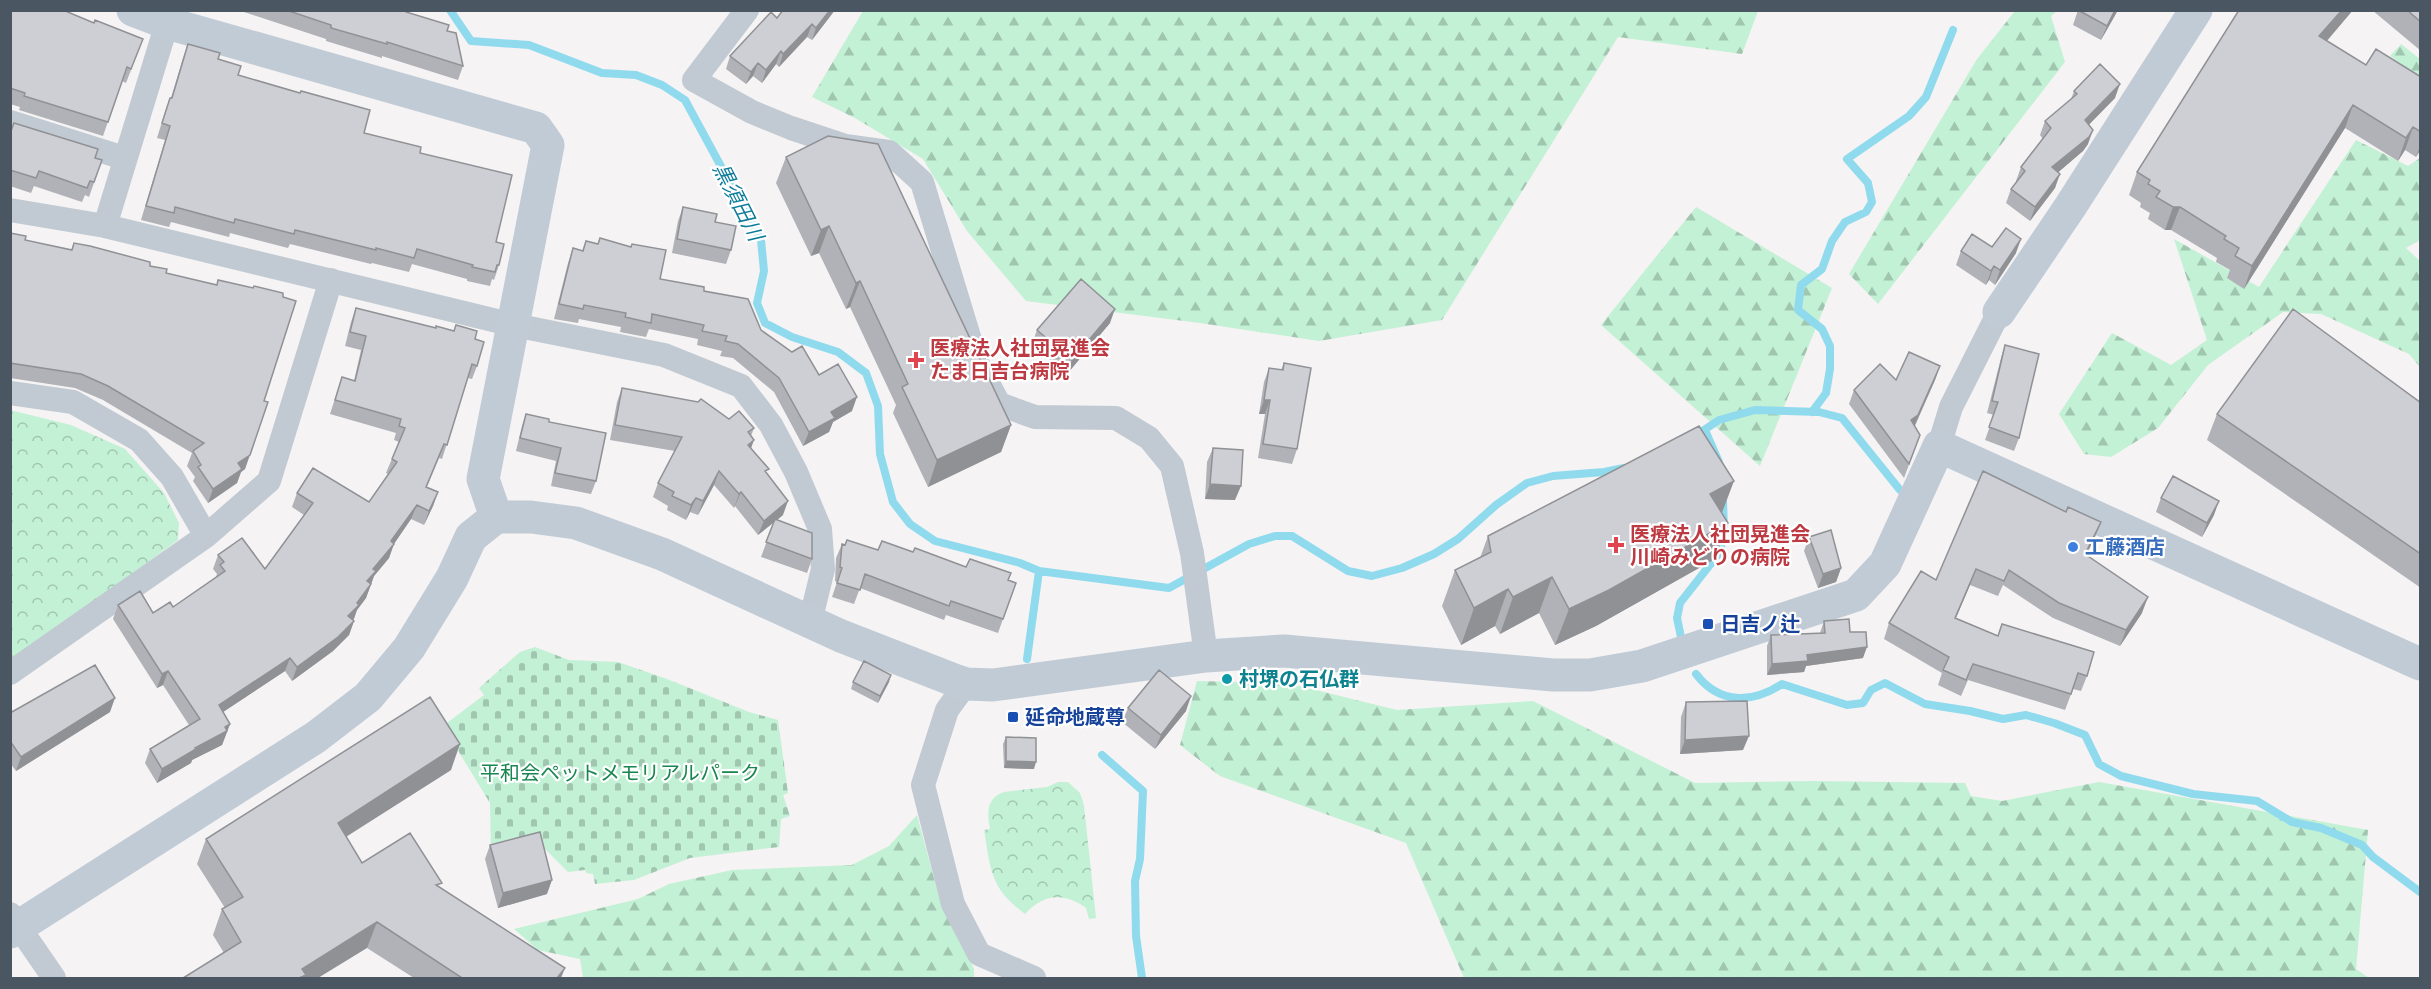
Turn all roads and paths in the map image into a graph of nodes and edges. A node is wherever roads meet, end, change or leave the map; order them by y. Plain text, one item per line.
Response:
1 (133, 10) edge
2 (747, 10) edge
3 (2196, 10) edge
4 (169, 17) edge
5 (10, 122) edge
6 (124, 158) junction
7 (10, 210) edge
8 (105, 226) junction
9 (331, 280) junction
10 (1999, 312) joint
11 (514, 325) junction
12 (10, 393) edge
13 (1940, 446) junction
14 (496, 517) junction
15 (206, 536) junction
16 (810, 622) junction
17 (1206, 656) junction
18 (2421, 664) edge
19 (10, 673) edge
20 (966, 684) junction
21 (13, 924) edge
22 (54, 978) edge
23 (1034, 978) edge

1 - 4 street
2 - 17 street
3 - 10 street
4 - 6 street
4 - 11 street
5 - 6 street
6 - 8 street
7 - 8 street
8 - 9 street
9 - 11 street
9 - 15 street
10 - 13 street
11 - 14 street
11 - 16 street
12 - 15 street
13 - 17 street
13 - 18 street
14 - 16 street
14 - 21 street
15 - 19 street
16 - 20 street
17 - 20 street
20 - 23 street
21 - 22 street

